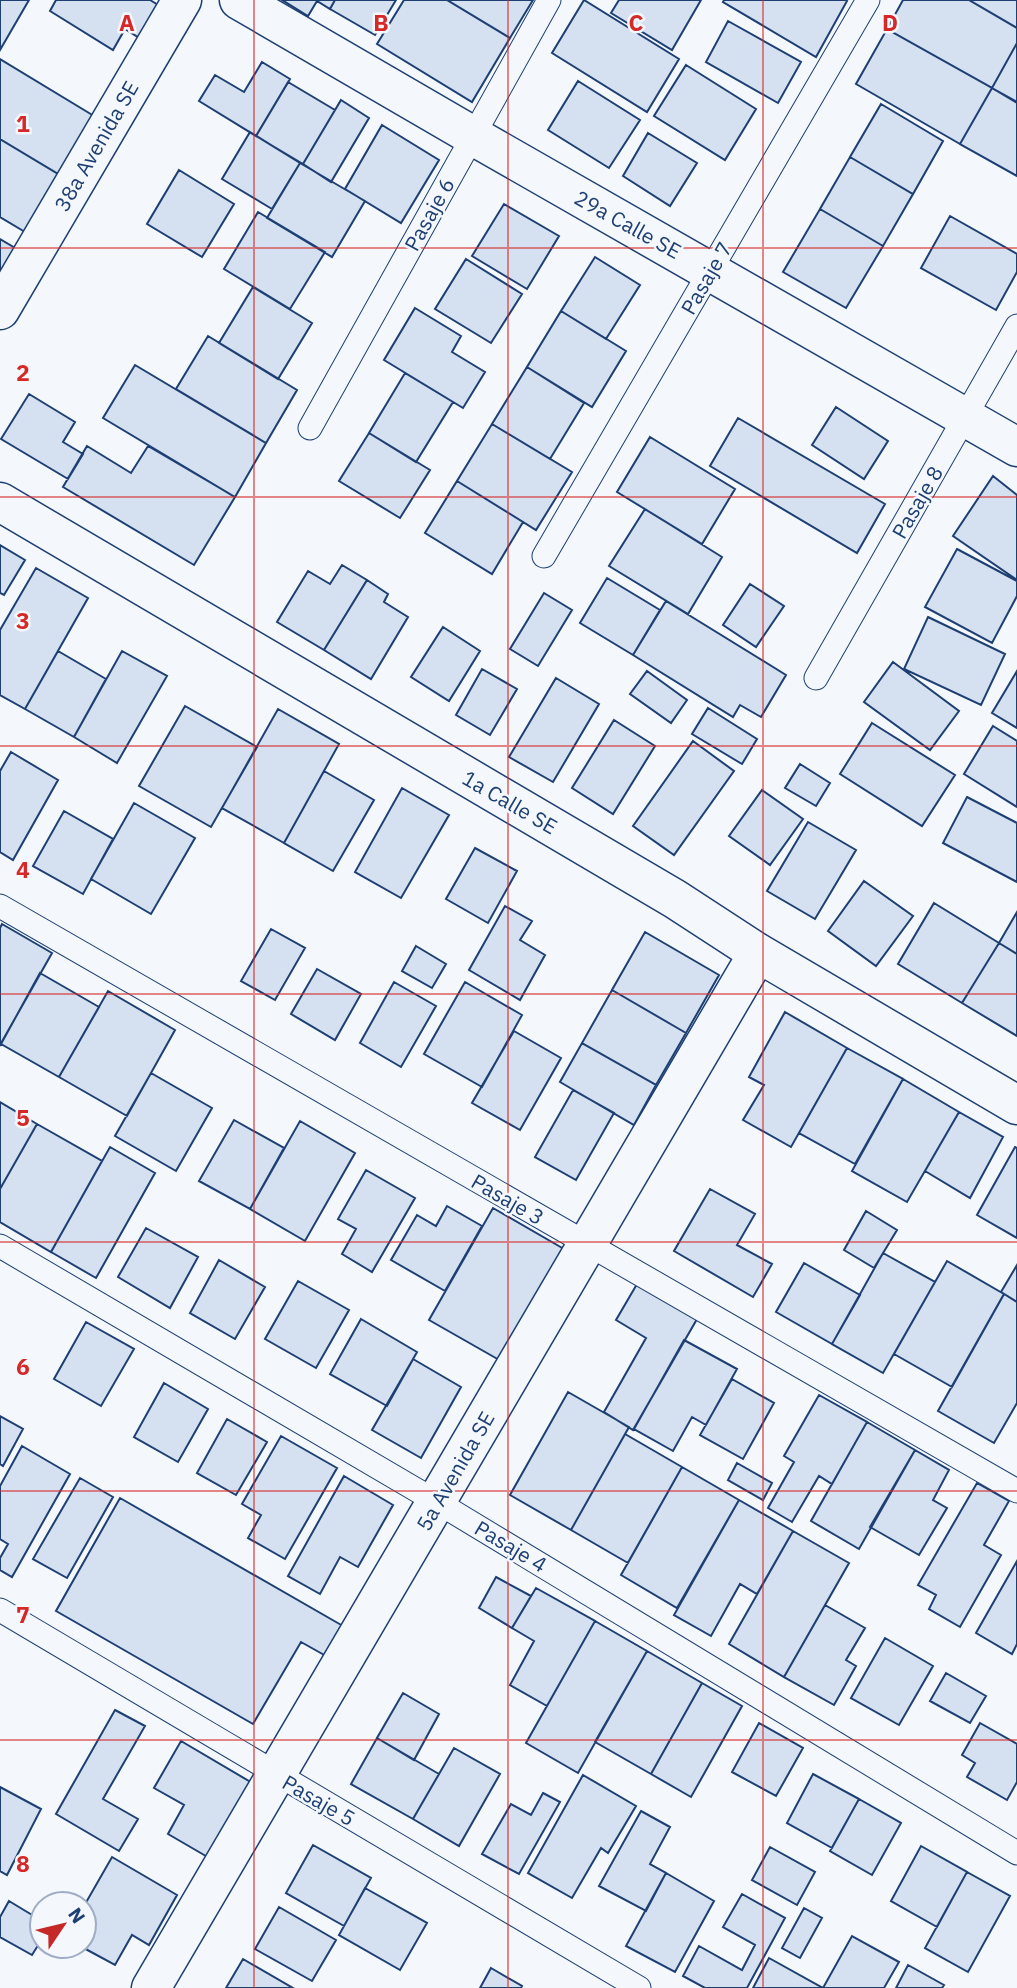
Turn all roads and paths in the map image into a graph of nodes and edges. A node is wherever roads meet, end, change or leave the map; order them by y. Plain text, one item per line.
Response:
1 (182, 0) edge
2 (239, 0) edge
3 (549, 0) edge
4 (868, 0) edge
5 (473, 136) junction
6 (711, 271) junction
7 (5, 300) edge
8 (1017, 326) edge
9 (965, 417) junction
10 (310, 428) dead end
11 (1017, 447) edge
12 (0, 502) edge
13 (544, 556) dead end
14 (816, 678) dead end
15 (0, 906) edge
16 (758, 953) junction
17 (1017, 1105) edge
18 (588, 1244) junction
19 (0, 1247) edge
20 (1017, 1491) edge
21 (437, 1502) junction
22 (0, 1610) edge
23 (277, 1775) junction
24 (1017, 1853) edge
25 (152, 1988) edge
26 (639, 1988) edge

1 - 7 street, 38a Avenida SE
2 - 5 street, 29a Calle SE
3 - 5 lane, Pasaje 6
4 - 6 lane, Pasaje 7
5 - 6 street, 29a Calle SE
5 - 10 lane, Pasaje 6
6 - 9 street, 29a Calle SE
6 - 13 lane, Pasaje 7
8 - 9 lane, Pasaje 8
9 - 11 street, 29a Calle SE
9 - 14 lane, Pasaje 8
12 - 16 street, 1a Calle SE
15 - 18 lane, Pasaje 3
16 - 17 street, 1a Calle SE
16 - 18 street, 5a Avenida SE
18 - 20 lane, Pasaje 3
18 - 21 street, 5a Avenida SE
19 - 21 lane, Pasaje 4
21 - 23 street, 5a Avenida SE
21 - 24 lane, Pasaje 4
22 - 23 lane, Pasaje 5
23 - 25 street, 5a Avenida SE
23 - 26 lane, Pasaje 5

